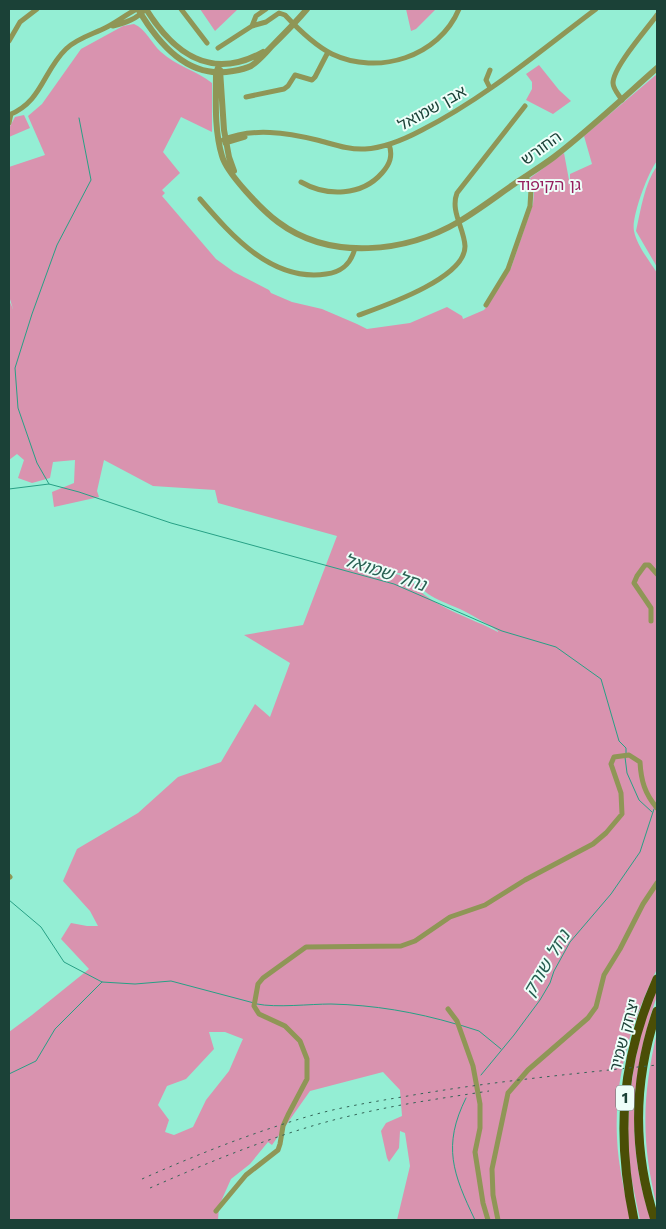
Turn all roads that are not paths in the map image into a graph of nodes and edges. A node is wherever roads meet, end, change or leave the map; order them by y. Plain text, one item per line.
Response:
1 (37, 9) edge
2 (181, 9) edge
3 (266, 9) edge
4 (307, 9) edge
5 (459, 9) edge
6 (596, 9) edge
7 (141, 10) edge
8 (657, 15) edge
9 (294, 24) junction
10 (252, 26) junction
11 (9, 41) edge
12 (206, 44) dead end
13 (272, 46) junction
14 (218, 48) dead end
15 (328, 52) junction
16 (219, 65) junction
17 (657, 68) edge
18 (490, 70) dead end
19 (219, 73) junction
20 (490, 88) junction
21 (246, 97) dead end
22 (622, 100) junction
23 (525, 106) dead end
24 (10, 114) edge
25 (9, 123) edge
26 (223, 142) junction
27 (389, 144) junction
28 (526, 176) junction
29 (301, 182) dead end
30 (200, 199) dead end
31 (459, 222) junction
32 (355, 248) junction
33 (486, 305) dead end
34 (359, 315) dead end
35 (657, 574) edge
36 (651, 621) dead end
37 (657, 808) edge
38 (657, 883) edge
39 (657, 979) edge
40 (448, 1009) dead end
41 (657, 1010) edge
42 (216, 1211) dead end
43 (488, 1220) edge
44 (498, 1220) edge
45 (634, 1220) edge
46 (655, 1220) edge

1 - 11 street
2 - 12 street
3 - 10 street
4 - 9 street
5 - 15 street
6 - 20 street, אבן שמואל
7 - 16 street
7 - 19 street
7 - 24 street
8 - 22 street
9 - 10 street
9 - 13 street
9 - 15 street
10 - 14 street
13 - 16 street
13 - 19 street
15 - 21 street
16 - 19 street
17 - 22 street, החורש
18 - 20 street
19 - 26 street
20 - 27 street, אבן שמואל
22 - 28 street, החורש
23 - 31 street
24 - 25 street
26 - 27 street, אבן שמואל
26 - 32 street, החורש
27 - 29 street
28 - 31 street, החורש
28 - 33 street
30 - 32 street
31 - 32 street, החורש
31 - 34 street
35 - 36 street
37 - 42 street
38 - 44 street
39 - 45 highway, יצחק שמיר / 1
40 - 43 street
41 - 46 highway, יצחק שמיר / 1

